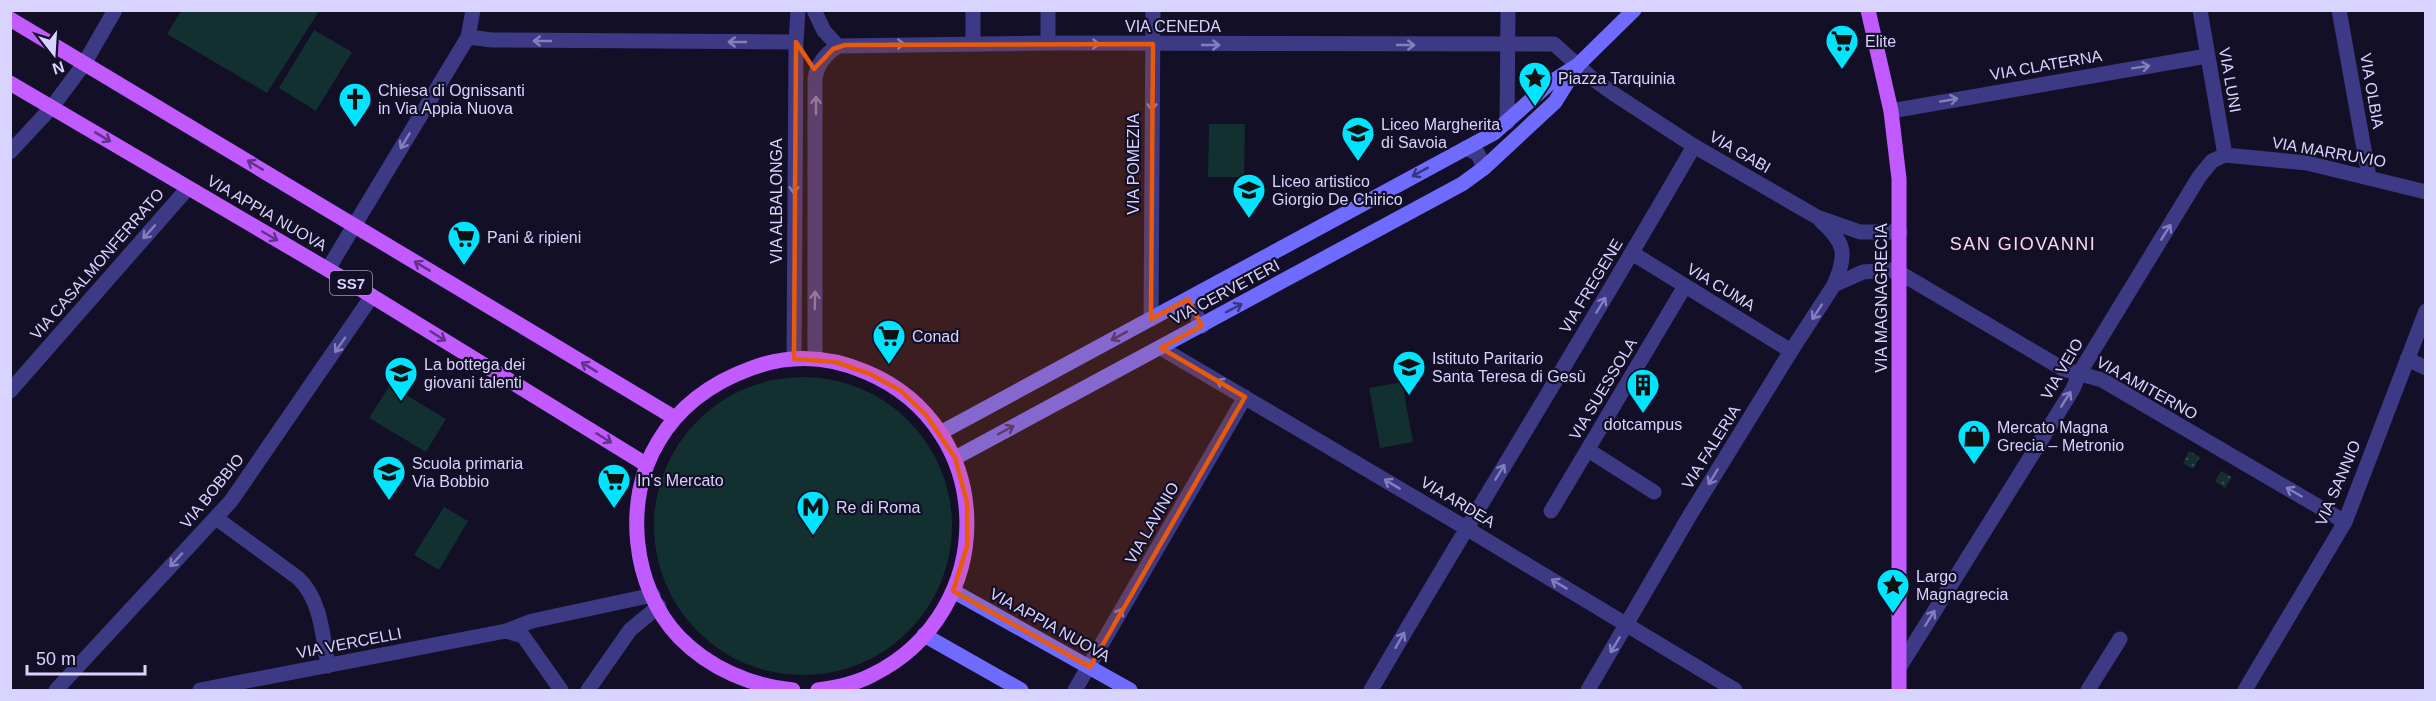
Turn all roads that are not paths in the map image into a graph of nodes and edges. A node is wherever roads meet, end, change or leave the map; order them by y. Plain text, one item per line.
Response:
1 (115, 10) edge
2 (473, 10) edge
3 (798, 10) edge
4 (814, 10) edge
5 (973, 10) edge
6 (1048, 10) edge
7 (1153, 10) edge
8 (1508, 10) edge
9 (1634, 10) edge
10 (1868, 10) edge
11 (2200, 10) edge
12 (2339, 10) edge
13 (10, 19) edge
14 (468, 37) junction
15 (796, 42) junction
16 (1048, 43) junction
17 (973, 44) junction
18 (1153, 44) junction
19 (1507, 45) junction
20 (838, 46) junction
21 (2207, 56) junction
22 (84, 64) junction
23 (1578, 65) junction
24 (815, 79) junction
25 (10, 83) edge
26 (52, 107) junction
27 (1892, 111) junction
28 (1507, 123) junction
29 (1694, 146) junction
30 (1466, 148) junction
31 (10, 152) edge
32 (2225, 155) junction
33 (1484, 168) junction
34 (2369, 177) junction
35 (188, 188) junction
36 (2426, 192) edge
37 (1817, 217) junction
38 (354, 225) junction
39 (1900, 232) junction
40 (1632, 253) junction
41 (328, 269) junction
42 (1900, 273) junction
43 (1834, 285) junction
44 (1685, 286) junction
45 (372, 296) junction
46 (1188, 299) junction
47 (2426, 311) edge
48 (1151, 319) junction
49 (1202, 326) junction
50 (1161, 348) junction
51 (1791, 351) junction
52 (815, 358) junction
53 (794, 359) junction
54 (2407, 359) junction
55 (2426, 368) edge
56 (2080, 372) junction
57 (10, 391) edge
58 (1245, 397) junction
59 (675, 418) junction
60 (940, 433) junction
61 (1588, 450) junction
62 (955, 458) junction
63 (647, 465) junction
64 (1654, 492) dead end
65 (1551, 510) dead end
66 (216, 518) junction
67 (2345, 522) junction
68 (1466, 528) junction
69 (953, 591) junction
70 (656, 601) junction
71 (1627, 625) junction
72 (506, 631) junction
73 (924, 634) junction
74 (2120, 639) dead end
75 (328, 666) junction
76 (1090, 667) junction
77 (1897, 682) edge
78 (56, 690) edge
79 (200, 690) edge
80 (561, 690) edge
81 (588, 690) edge
82 (793, 690) edge
83 (818, 690) edge
84 (1021, 690) edge
85 (1076, 690) edge
86 (1130, 690) edge
87 (1371, 690) edge
88 (1588, 690) edge
89 (1735, 690) edge
90 (2088, 690) edge
91 (2245, 690) edge

1 - 22 street
2 - 14 street
3 - 15 street, VIA ALBALONGA
4 - 20 street
5 - 17 street
6 - 16 street
7 - 18 street, VIA POMEZIA
8 - 19 street
9 - 23 main road
10 - 27 main road, VIA MAGNAGRECIA
11 - 21 street, VIA LUNI
12 - 34 street, VIA OLBIA
13 - 22 main road, VIA APPIA NUOVA
15 -> 14 street
14 -> 38 street
15 - 24 street
15 -> 53 street, VIA ALBALONGA
16 - 17 street, VIA CENEDA
16 -> 18 street, VIA CENEDA
20 -> 17 street, VIA CENEDA
18 -> 19 street, VIA CENEDA
18 -> 48 street, VIA POMEZIA
19 - 23 street
19 - 28 street
20 - 24 street
27 -> 21 street, VIA CLATERNA
21 - 32 street, VIA LUNI
22 - 26 street
38 -> 22 main road, VIA APPIA NUOVA
23 - 28 main road
23 - 29 street, VIA GABI
23 - 33 main road
52 -> 24 street
25 - 26 main road, VIA APPIA NUOVA / SS7
26 - 31 street
26 -> 35 main road, VIA APPIA NUOVA / SS7
27 - 39 main road, VIA MAGNAGRECIA
28 - 30 main road, VIA CERVETERI
29 - 37 street, VIA GABI
29 - 40 street, VIA FREGENE
30 - 33 street
30 -> 46 main road, VIA CERVETERI
32 - 34 street, VIA MARRUVIO
56 -> 32 street, VIA VEIO
49 -> 33 main road, VIA CERVETERI
34 - 36 street, VIA MARRUVIO
35 -> 41 main road, VIA APPIA NUOVA / SS7
35 -> 57 street, VIA CASALMONFERRATO
37 - 39 street, VIA GABI
37 - 43 street, VIA FALERIA
38 - 41 street
59 -> 38 main road, VIA APPIA NUOVA
39 - 42 main road, VIA MAGNAGRECIA
40 - 44 street, VIA CUMA
68 -> 40 street, VIA FREGENE
41 - 45 main road, VIA APPIA NUOVA / SS7
42 - 43 street
42 - 56 street, VIA AMITERNO
42 - 77 main road, VIA MAGNAGRECIA
43 -> 51 street, VIA FALERIA
44 - 51 street, VIA CUMA
44 - 61 street, VIA SUESSOLA
45 -> 63 main road, VIA APPIA NUOVA / SS7
45 -> 66 street, VIA BOBBIO
46 - 48 main road, VIA CERVETERI
46 - 49 street
47 - 54 street, VIA SANNIO
48 -> 60 main road, VIA CERVETERI
49 - 50 main road, VIA CERVETERI
58 -> 50 street, VIA ARDEA
62 -> 50 main road, VIA CERVETERI
51 -> 71 street, VIA FALERIA
52 - 53 main road
52 - 60 main road
53 - 59 main road
54 - 55 street
54 - 67 street, VIA SANNIO
67 -> 56 street, VIA AMITERNO
77 -> 56 street, VIA VEIO
68 -> 58 street, VIA ARDEA
76 -> 58 street, VIA LAVINIO
59 - 63 main road
60 - 62 main road
61 - 64 street
61 - 65 street, VIA SUESSOLA
62 - 69 main road
63 - 70 main road
66 - 75 street
66 -> 78 street, VIA BOBBIO
67 - 91 street, VIA SANNIO
71 -> 68 street, VIA ARDEA
87 -> 68 street, VIA FREGENE
69 - 73 main road
69 - 76 main road, VIA APPIA NUOVA
70 - 72 street, VIA VERCELLI
70 - 81 street
70 - 82 main road
71 -> 88 street, VIA FALERIA
71 - 89 street, VIA ARDEA
72 - 75 street, VIA VERCELLI
72 - 80 street
73 - 83 main road
73 - 84 main road
74 - 90 street
75 - 79 street, VIA VERCELLI
76 - 85 street, VIA LAVINIO
76 - 86 main road, VIA APPIA NUOVA

